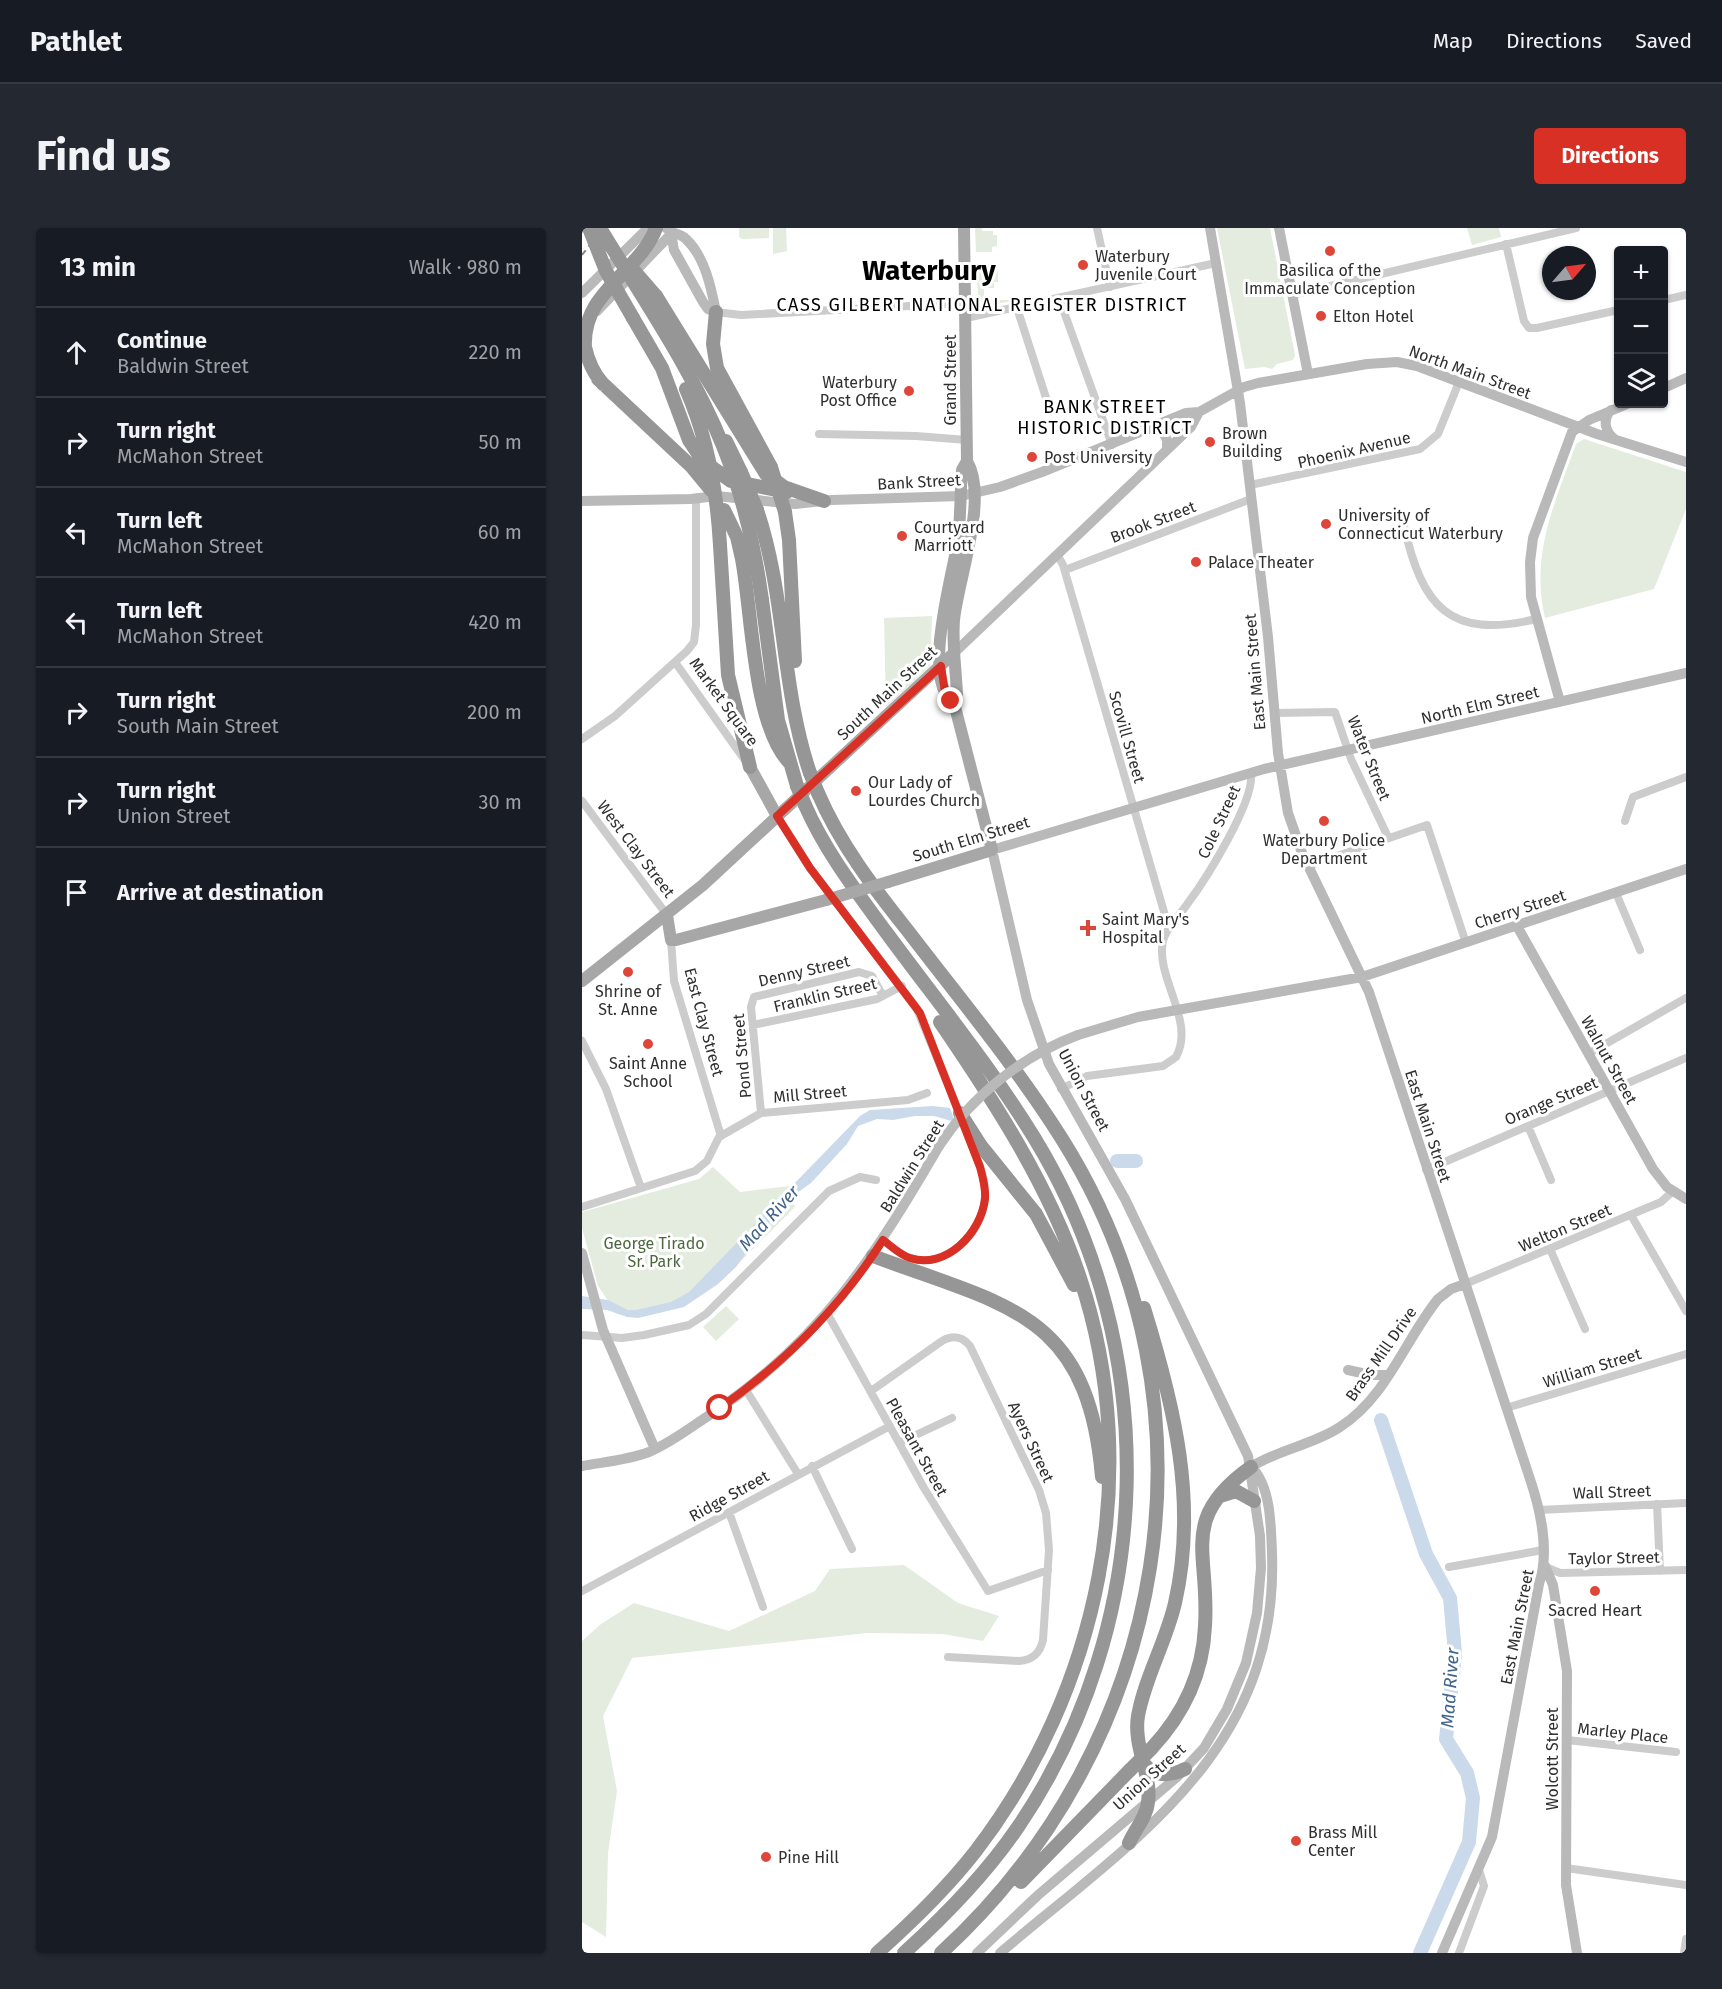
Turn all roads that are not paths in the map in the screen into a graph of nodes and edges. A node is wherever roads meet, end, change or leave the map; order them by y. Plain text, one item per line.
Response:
1 (589, 228) edge
2 (600, 228) edge
3 (648, 228) edge
4 (656, 228) edge
5 (964, 228) edge
6 (1097, 228) edge
7 (1210, 228) edge
8 (1279, 228) edge
9 (1576, 228) edge
10 (671, 230) edge
11 (1506, 244) junction
12 (1216, 263) junction
13 (1110, 287) junction
14 (582, 292) edge
15 (1292, 295) junction
16 (1686, 295) edge
17 (1059, 298) junction
18 (1668, 299) edge
19 (651, 300) junction
20 (966, 303) junction
21 (1017, 308) junction
22 (1614, 311) edge
23 (716, 312) junction
24 (966, 318) junction
25 (584, 321) edge
26 (672, 348) junction
27 (582, 367) edge
28 (1308, 374) junction
29 (1686, 378) edge
30 (1460, 382) junction
31 (603, 384) junction
32 (1668, 386) edge
33 (1238, 390) junction
34 (1614, 409) joint
35 (1050, 410) dead end
36 (1199, 412) junction
37 (1577, 427) junction
38 (1151, 428) junction
39 (819, 434) dead end
40 (967, 440) junction
41 (1616, 441) junction
42 (1112, 445) junction
43 (1167, 448) junction
44 (1686, 462) edge
45 (1250, 485) junction
46 (967, 495) junction
47 (807, 496) junction
48 (696, 499) junction
49 (1251, 499) junction
50 (582, 501) edge
51 (824, 501) junction
52 (1404, 526) dead end
53 (1057, 554) junction
54 (1065, 570) junction
55 (1536, 619) junction
56 (954, 652) junction
57 (675, 662) junction
58 (941, 666) junction
59 (1686, 673) edge
60 (1560, 702) junction
61 (954, 703) junction
62 (1274, 713) junction
63 (797, 731) junction
64 (582, 739) edge
65 (1348, 751) junction
66 (789, 762) junction
67 (1280, 766) junction
68 (750, 767) junction
69 (1251, 773) junction
70 (1686, 777) edge
71 (582, 801) edge
72 (1134, 808) junction
73 (777, 816) junction
74 (1625, 821) dead end
75 (1388, 837) junction
76 (992, 850) junction
77 (1308, 866) junction
78 (1686, 869) edge
79 (1616, 893) junction
80 (667, 915) junction
81 (1517, 926) junction
82 (1169, 929) junction
83 (671, 940) junction
84 (1466, 943) junction
85 (1640, 950) dead end
86 (1362, 977) junction
87 (582, 981) edge
88 (902, 986) junction
89 (931, 994) junction
90 (883, 996) junction
91 (754, 997) joint
92 (1686, 998) edge
93 (1176, 1011) junction
94 (753, 1025) junction
95 (582, 1041) edge
96 (1588, 1054) junction
97 (1686, 1058) edge
98 (1061, 1089) junction
99 (1609, 1091) junction
100 (927, 1093) dead end
101 (761, 1113) junction
102 (960, 1113) junction
103 (1528, 1126) junction
104 (721, 1136) junction
105 (1426, 1170) junction
106 (876, 1180) dead end
107 (1551, 1180) dead end
108 (641, 1188) junction
109 (1673, 1191) junction
110 (1686, 1199) edge
111 (582, 1207) edge
112 (1631, 1215) junction
113 (883, 1240) junction
114 (1550, 1249) junction
115 (582, 1253) edge
116 (873, 1256) junction
117 (1127, 1278) junction
118 (1465, 1284) junction
119 (1686, 1311) edge
120 (827, 1313) junction
121 (1585, 1329) dead end
122 (604, 1331) junction
123 (582, 1335) edge
124 (1095, 1338) junction
125 (1686, 1354) edge
126 (1348, 1370) dead end
127 (1388, 1375) junction
128 (746, 1390) junction
129 (871, 1391) junction
130 (1506, 1408) junction
131 (952, 1418) dead end
132 (890, 1426) junction
133 (899, 1443) junction
134 (655, 1449) junction
135 (582, 1466) edge
136 (812, 1466) junction
137 (1251, 1467) junction
138 (798, 1474) junction
139 (1216, 1499) junction
140 (1254, 1501) junction
141 (1686, 1503) edge
142 (1658, 1504) junction
143 (1539, 1510) junction
144 (729, 1512) junction
145 (852, 1549) dead end
146 (1543, 1550) junction
147 (1545, 1566) junction
148 (1449, 1567) dead end
149 (1048, 1570) junction
150 (1686, 1570) edge
151 (1660, 1571) junction
152 (1098, 1577) junction
153 (582, 1591) edge
154 (763, 1607) dead end
155 (1257, 1642) junction
156 (948, 1657) dead end
157 (1567, 1740) junction
158 (1676, 1752) dead end
159 (1146, 1753) junction
160 (1185, 1769) junction
161 (1148, 1801) junction
162 (1129, 1843) junction
163 (1566, 1868) junction
164 (1479, 1869) junction
165 (1686, 1885) edge
166 (995, 1900) junction
167 (1686, 1939) edge
168 (877, 1953) edge
169 (904, 1953) edge
170 (941, 1953) edge
171 (977, 1953) edge
172 (1000, 1953) edge
173 (1442, 1953) edge
174 (1459, 1953) edge
175 (1577, 1953) edge
176 (1684, 1953) edge

1 - 47 highway, bridge
2 - 19 highway, bridge
2 - 26 highway, bridge
3 - 14 main road
4 - 25 highway
5 - 20 main road, Grand Street
6 - 13 street
7 - 12 main road, East Main Street
8 - 15 main road
9 - 11 street
10 - 23 main road
10 - 23 main road
10 - 25 main road
11 - 15 street
11 - 22 street
12 - 13 street
12 - 33 main road, East Main Street
13 - 17 street
15 - 28 main road
16 - 18 street
17 - 21 street
17 - 42 street
19 - 26 highway
19 - 47 highway
20 - 23 street
20 - 24 main road, Grand Street
21 - 24 street
21 - 35 street
23 - 63 highway, bridge
24 - 40 main road, Grand Street
25 - 31 highway
26 - 63 highway, bridge
26 - 66 highway, bridge
26 - 68 highway, bridge
27 - 31 highway
28 - 30 main road, North Main Street
28 - 33 main road, North Main Street
29 - 32 main road
30 - 37 main road, North Main Street
30 - 45 street, Phoenix Avenue
31 - 66 highway, bridge
33 - 36 main road, Bank Street
33 - 45 main road, East Main Street
34 - 37 main road
34 - 41 main road
36 - 38 main road, Bank Street
36 - 43 main road, South Main Street
37 - 41 main road, North Main Street
37 - 55 main road
38 - 42 main road, Bank Street
38 - 43 main road
39 - 40 street
40 - 46 main road, Grand Street
41 - 44 main road, North Main Street
42 - 46 main road, Bank Street
43 - 53 main road, South Main Street
45 - 49 main road, East Main Street
46 - 51 main road, Bank Street
46 - 56 main road, Grand Street
46 - 58 main road, Grand Street
47 - 51 highway
48 - 50 main road, Bank Street
48 - 51 main road, Bank Street
48 - 57 street, Market Square
49 - 54 street, Brook Street
49 - 62 main road, East Main Street
52 - 55 street
53 - 54 street, Scovill Street
53 - 56 main road, South Main Street
54 - 72 street, Scovill Street
55 - 60 main road
56 - 58 main road, South Main Street
56 - 61 main road, Union Street
57 - 64 street
57 - 68 street, Market Square
58 - 61 main road, Union Street
58 - 73 main road, South Main Street
59 - 60 main road, North Elm Street
60 - 65 main road, North Elm Street
61 - 76 main road, Union Street
62 - 65 street, Water Street
62 - 67 main road, East Main Street
63 - 117 highway, bridge
65 - 67 main road, North Elm Street
65 - 75 street, Water Street
66 - 89 highway, bridge
67 - 69 main road, South Elm Street
67 - 77 main road, East Main Street
68 - 73 main road, Market Square
69 - 72 main road, South Elm Street
69 - 82 street, Cole Street
70 - 74 street
71 - 80 street, West Clay Street
72 - 76 main road, South Elm Street
72 - 82 street, Scovill Street
73 - 80 main road, South Main Street
73 - 88 street
75 - 77 street
75 - 84 street
76 - 83 main road, South Elm Street, bridge
76 - 98 main road, Union Street
77 - 86 main road, East Main Street
78 - 79 main road, Cherry Street
79 - 81 main road, Cherry Street
79 - 85 street
80 - 83 main road, East Clay Street
80 - 87 main road, South Main Street
81 - 84 main road, Cherry Street
81 - 96 main road, Walnut Street
82 - 93 street, Cole Street
83 - 104 street, East Clay Street
84 - 86 main road, Cherry Street
86 - 93 main road, Baldwin Street
86 - 105 main road, East Main Street
88 - 90 street, Franklin Street
88 - 102 street
89 - 124 highway
89 - 169 highway
90 - 91 street, Denny Street
90 - 94 street, Franklin Street
91 - 94 street, Pond Street
92 - 96 street
93 - 98 street
93 - 113 main road, Baldwin Street, bridge
94 - 101 street, Pond Street
95 - 108 street
96 - 99 main road, Walnut Street
97 - 99 street, Orange Street
98 - 137 main road, Union Street
99 - 103 street, Orange Street
99 - 109 main road, Walnut Street
100 - 101 street, Mill Street
101 - 104 street, Mill Street
102 - 113 street
102 - 124 highway
103 - 105 street, Orange Street
103 - 107 street
104 - 108 street
105 - 118 main road, East Main Street
106 - 122 street
108 - 111 street
109 - 110 main road, Walnut Street
109 - 112 street, Welton Street
112 - 114 street, Welton Street
112 - 119 street
113 - 116 main road, Baldwin Street
114 - 118 street, Welton Street
114 - 121 street
115 - 122 main road
116 - 120 main road, Baldwin Street
116 - 152 highway
117 - 159 highway
117 - 166 highway
118 - 127 main road, Brass Mill Drive
118 - 130 main road, East Main Street
120 - 128 main road, Baldwin Street
120 - 129 street, Pleasant Street
122 - 123 street
122 - 134 main road
124 - 152 highway
125 - 130 street, William Street
126 - 127 main road
127 - 137 main road, Brass Mill Drive
128 - 134 main road, Baldwin Street
128 - 138 street
129 - 132 street, Pleasant Street
129 - 149 street, Ayers Street
130 - 143 main road, East Main Street
131 - 133 street
132 - 133 street, Pleasant Street
132 - 136 street, Ridge Street
133 - 149 street, Pleasant Street
134 - 135 main road, Baldwin Street
136 - 138 street, Ridge Street
136 - 145 street
137 - 139 highway
137 - 140 main road, Union Street
137 - 155 main road, Union Street
138 - 144 street, Ridge Street
139 - 140 highway
139 - 159 highway
140 - 155 main road, Union Street
141 - 142 street, Wall Street
142 - 143 street, Wall Street
142 - 151 street
143 - 146 main road, East Main Street
144 - 153 street, Ridge Street
144 - 154 street
146 - 147 main road, East Main Street
146 - 148 street
147 - 151 street, Taylor Street
147 - 157 main road, Wolcott Street
147 - 164 main road, East Main Street
149 - 156 street, Ayers Street
150 - 151 street, Taylor Street
152 - 168 highway
155 - 160 main road, Union Street
155 - 162 main road, Union Street
157 - 158 street, Marley Place
157 - 163 main road, Wolcott Street
159 - 160 highway
159 - 161 highway
159 - 166 highway, bridge
160 - 161 main road, Union Street
161 - 162 highway
161 - 171 main road, Union Street
162 - 172 main road, Union Street
163 - 165 street
163 - 175 main road, Wolcott Street
164 - 173 main road, East Main Street
164 - 174 street, East Main Street
166 - 170 highway
167 - 176 street

